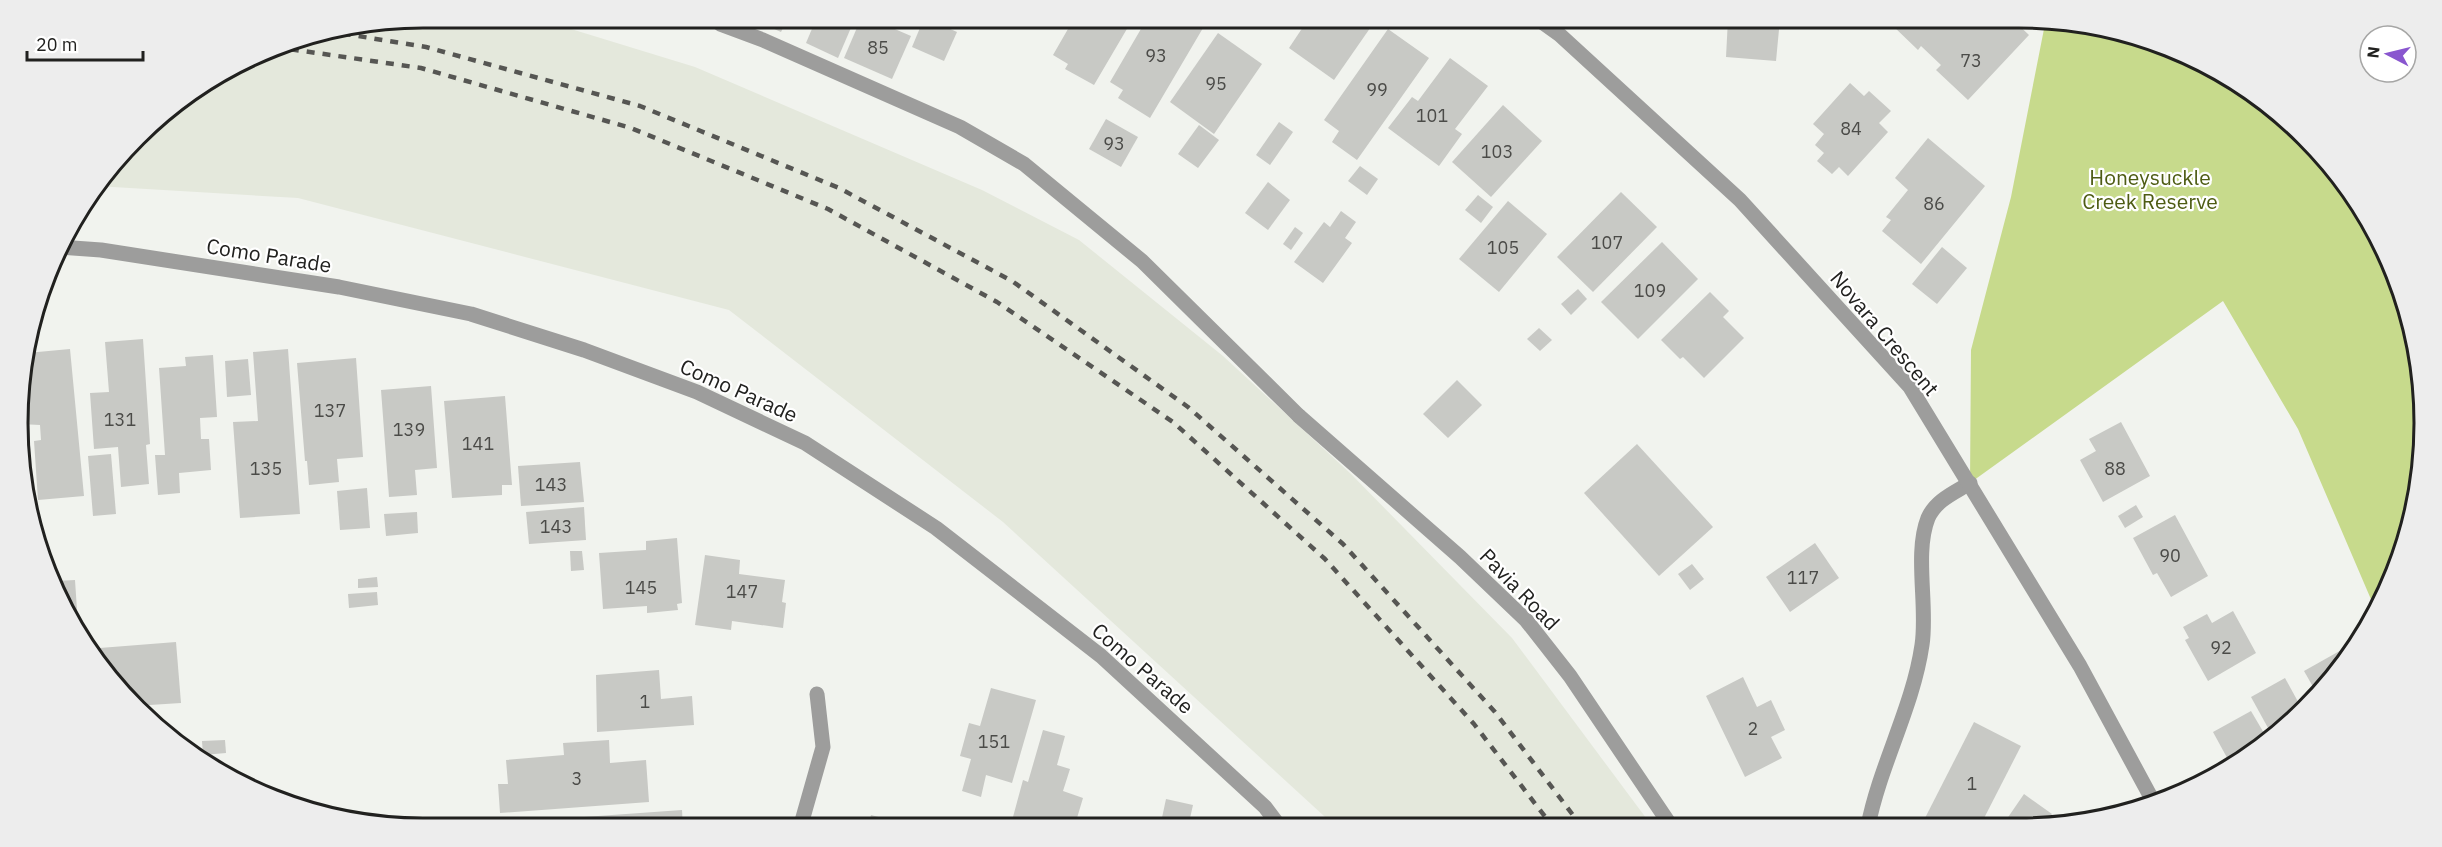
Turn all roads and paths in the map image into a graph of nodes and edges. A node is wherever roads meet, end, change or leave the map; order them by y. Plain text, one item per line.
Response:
1 (731, 28) edge
2 (1550, 28) edge
3 (70, 248) edge
4 (1970, 483) junction
5 (817, 694) dead end
6 (2150, 796) edge
7 (803, 818) edge
8 (1273, 818) edge
9 (1666, 818) edge
10 (1870, 818) edge

1 - 9 street, Pavia Road
2 - 4 street, Novara Crescent
3 - 8 street, Como Parade
4 - 6 street, Novara Crescent
4 - 10 street
5 - 7 street

